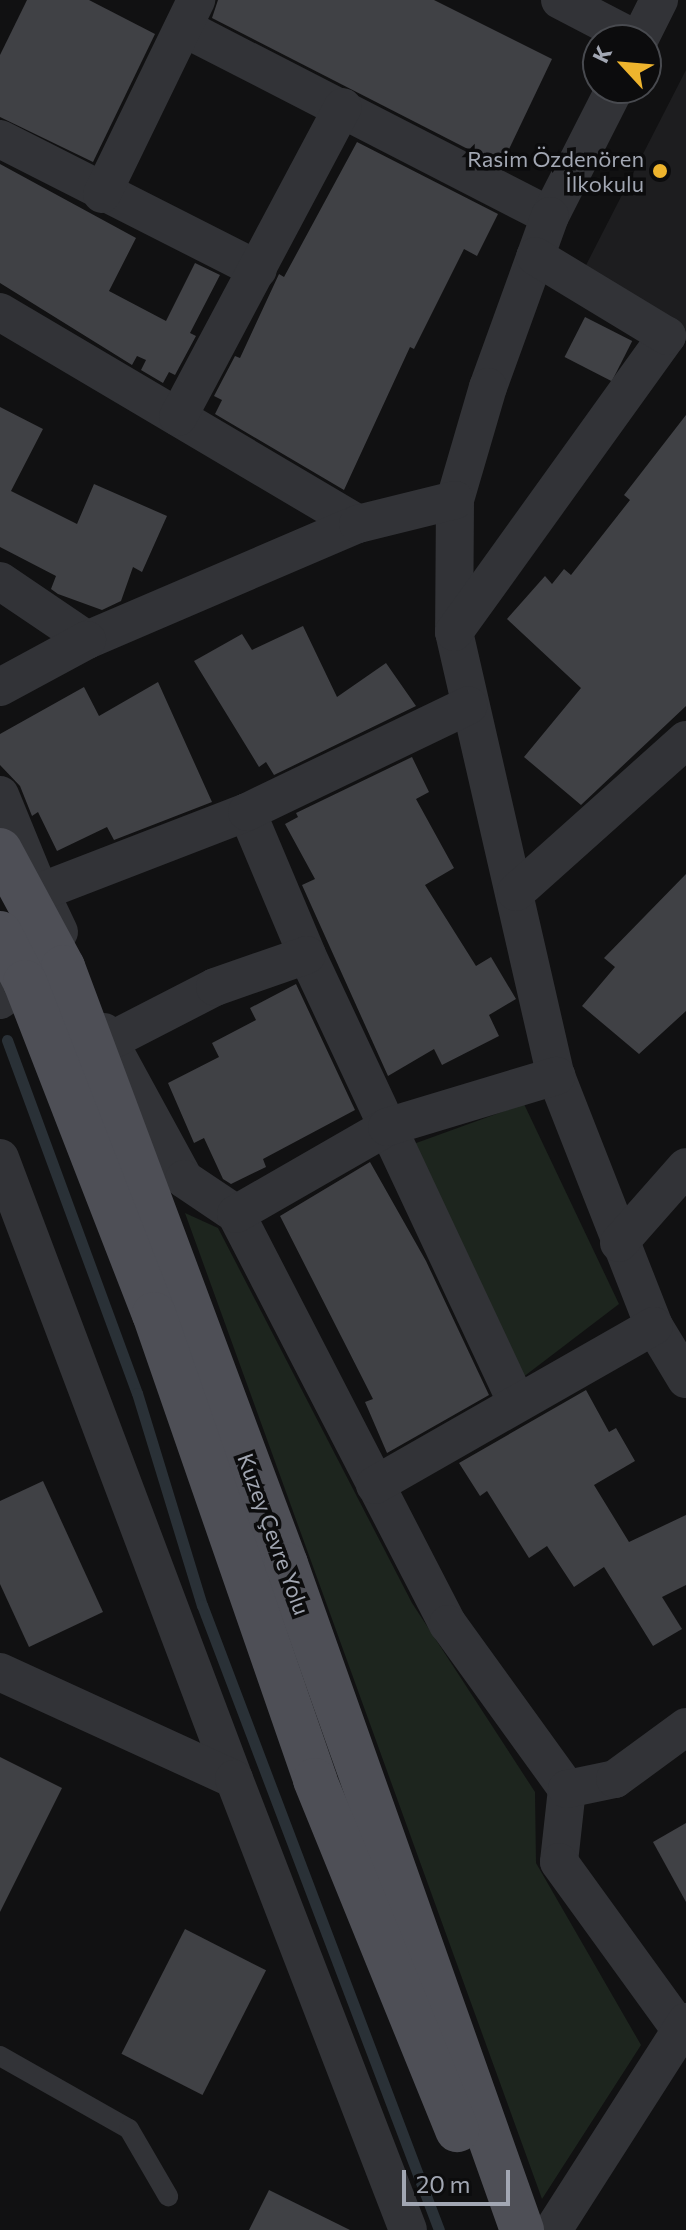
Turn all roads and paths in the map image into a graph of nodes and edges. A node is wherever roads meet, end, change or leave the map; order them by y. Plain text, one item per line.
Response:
1 (560, 0) edge
2 (659, 0) edge
3 (190, 14) edge
4 (607, 24) edge
5 (646, 24) edge
6 (607, 104) edge
7 (343, 107) junction
8 (0, 139) edge
9 (102, 194) junction
10 (550, 216) junction
11 (535, 256) junction
12 (258, 270) junction
13 (0, 312) edge
14 (676, 343) edge
15 (178, 417) junction
16 (455, 500) junction
17 (358, 524) junction
18 (0, 581) edge
19 (454, 632) junction
20 (87, 640) junction
21 (0, 687) edge
22 (469, 705) junction
23 (686, 740) edge
24 (0, 795) edge
25 (247, 812) junction
26 (0, 850) edge
27 (40, 892) junction
28 (516, 892) junction
29 (0, 933) edge
30 (307, 955) junction
31 (12, 991) edge
32 (108, 1042) junction
33 (556, 1076) junction
34 (387, 1127) junction
35 (0, 1158) edge
36 (686, 1167) edge
37 (236, 1214) junction
38 (619, 1243) junction
39 (654, 1326) junction
40 (686, 1379) edge
41 (517, 1403) junction
42 (375, 1485) junction
43 (0, 1672) edge
44 (686, 1727) edge
45 (234, 1779) junction
46 (567, 1789) junction
47 (682, 2025) edge
48 (0, 2056) edge
49 (168, 2196) dead end
50 (408, 2230) edge
51 (498, 2230) edge
52 (522, 2230) edge
53 (553, 2230) edge

1 - 4 street
2 - 5 street
3 - 7 street
3 - 9 street
6 - 10 street
7 - 10 street
7 - 12 street
8 - 9 street
9 - 12 street
10 - 11 street
11 - 14 street
11 - 16 street
12 - 15 street
13 - 15 street
14 - 19 street
15 - 17 street
16 - 17 street
16 - 19 street
17 - 20 street
18 - 20 street
19 - 22 street
20 - 21 street
22 - 25 street
22 - 28 street
23 - 28 street
24 - 27 street
25 - 27 street
25 - 30 street
26 - 52 main road, Kuzey Çevre Yolu
27 - 32 street
28 - 33 street
29 - 31 main road, Kuzey Çevre Yolu
30 - 32 street
30 - 34 street
31 - 51 main road, Kuzey Çevre Yolu
32 - 37 street
33 - 34 street
33 - 38 street
34 - 37 street
34 - 41 street
35 - 45 street
36 - 38 street
37 - 42 street
38 - 39 street
39 - 40 street
39 - 41 street
41 - 42 street
42 - 46 street
43 - 45 street
44 - 46 street
45 - 50 street
46 - 47 street
47 - 53 street
48 - 49 lane

